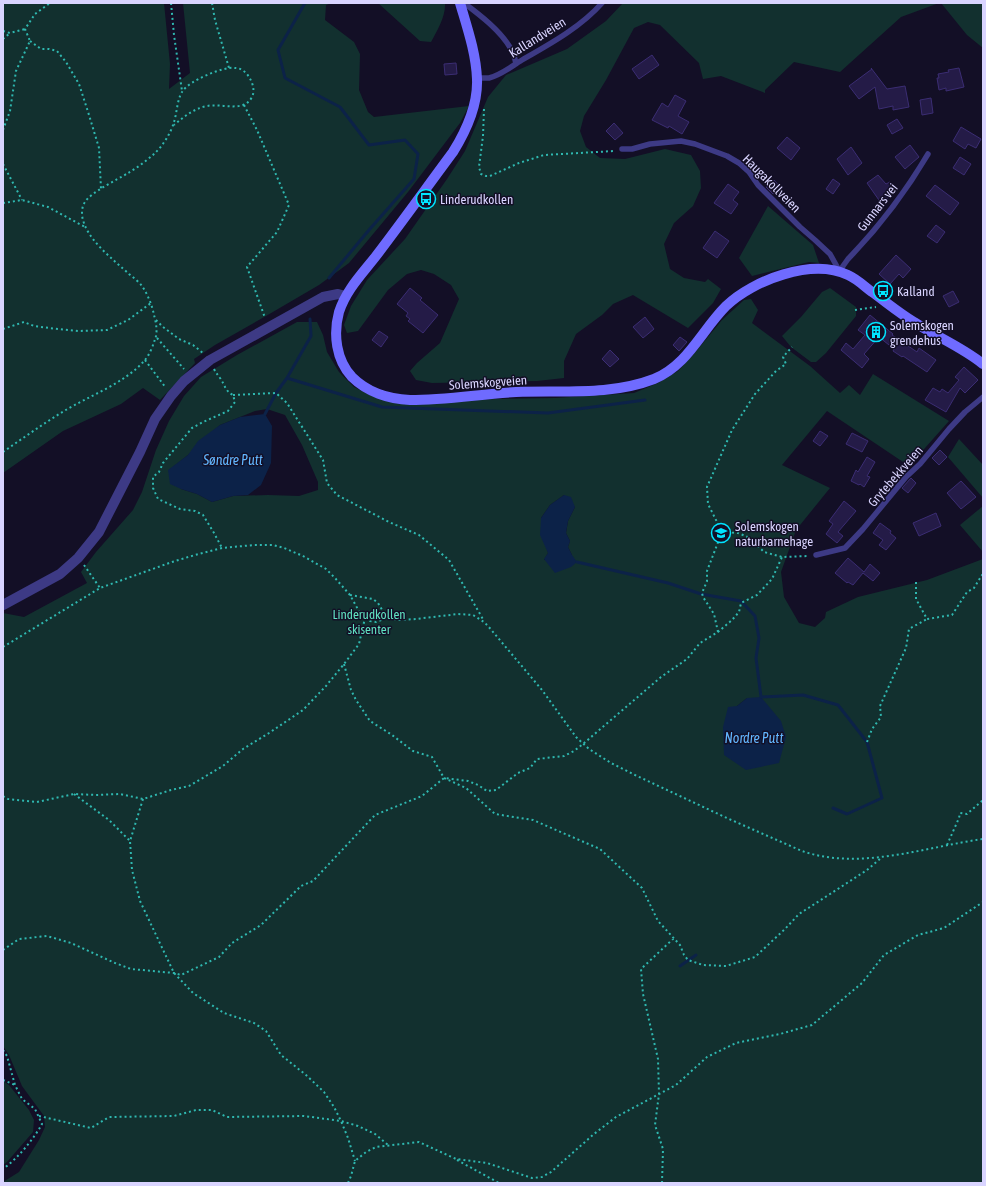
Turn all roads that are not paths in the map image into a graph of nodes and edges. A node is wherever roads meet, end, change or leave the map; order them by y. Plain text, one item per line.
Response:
1 (460, 3) edge
2 (464, 3) edge
3 (602, 3) edge
4 (516, 64) junction
5 (477, 78) junction
6 (622, 149) road end
7 (928, 154) dead end
8 (840, 272) junction
9 (345, 296) junction
10 (983, 364) edge
11 (983, 397) edge
12 (816, 555) road end
13 (3, 605) edge

1 - 5 street, Solemskogveien
2 - 4 lane
3 - 4 lane, Kallandveien
4 - 5 lane, Kallandveien
5 - 9 street, Solemskogveien
6 - 8 lane, Haugakollveien
7 - 8 lane, Gunnars vei
8 - 9 street, Solemskogveien
8 - 10 street, Solemskogveien
9 - 13 street
11 - 12 lane, Grytebekkveien

